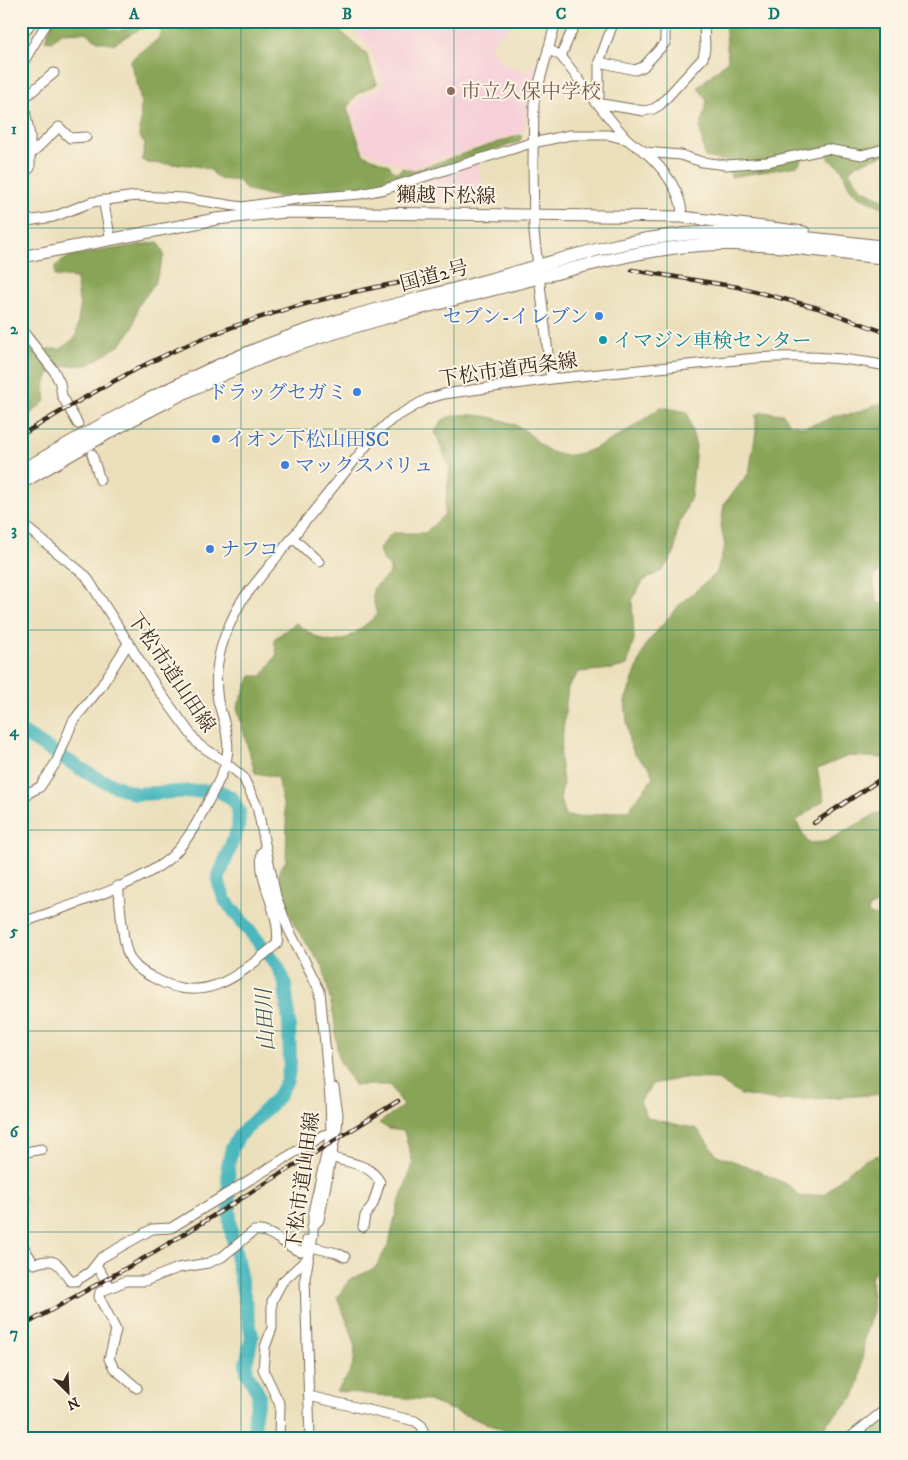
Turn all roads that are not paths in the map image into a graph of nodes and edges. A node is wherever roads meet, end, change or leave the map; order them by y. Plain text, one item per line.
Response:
1 (32, 21) edge
2 (48, 21) edge
3 (556, 21) edge
4 (576, 21) edge
5 (614, 21) edge
6 (665, 21) edge
7 (704, 21) edge
8 (21, 38) edge
9 (548, 49) junction
10 (561, 56) junction
11 (598, 62) junction
12 (21, 66) edge
13 (54, 73) dead end
14 (22, 95) edge
15 (596, 103) junction
16 (86, 137) dead end
17 (628, 140) junction
18 (533, 143) junction
19 (887, 148) edge
20 (644, 152) junction
21 (32, 153) junction
22 (21, 171) edge
23 (104, 200) junction
24 (533, 216) junction
25 (682, 217) junction
26 (21, 222) edge
27 (111, 240) junction
28 (872, 245) junction
29 (887, 247) edge
30 (21, 257) edge
31 (887, 258) edge
32 (539, 272) junction
33 (21, 329) edge
34 (887, 366) edge
35 (551, 379) junction
36 (78, 424) dead end
37 (92, 454) dead end
38 (21, 471) edge
39 (100, 480) dead end
40 (21, 483) edge
41 (21, 523) edge
42 (292, 537) junction
43 (319, 562) dead end
44 (129, 642) junction
45 (226, 762) junction
46 (22, 804) edge
47 (264, 845) junction
48 (118, 886) junction
49 (21, 923) edge
50 (327, 1069) junction
51 (331, 1133) junction
52 (42, 1149) dead end
53 (21, 1153) edge
54 (331, 1157) junction
55 (21, 1187) edge
56 (21, 1223) edge
57 (312, 1226) junction
58 (363, 1227) dead end
59 (21, 1243) edge
60 (311, 1247) junction
61 (309, 1257) junction
62 (345, 1257) dead end
63 (96, 1265) junction
64 (110, 1287) junction
65 (137, 1388) dead end
66 (310, 1396) junction
67 (887, 1408) edge
68 (279, 1439) edge
69 (310, 1439) edge
70 (425, 1439) edge
71 (848, 1439) edge

1 - 8 street
2 - 12 street
3 - 9 street
4 - 10 street
5 - 11 street
6 - 11 street
7 - 15 street
9 - 10 street
9 - 18 street
10 - 15 street
11 - 15 street
13 - 14 street
14 - 21 street
15 - 17 street
16 - 21 street
17 - 18 street
17 - 20 street
18 - 23 street
18 - 24 street
19 - 20 street
20 - 25 street
21 - 22 street
23 - 26 street
23 - 27 street
24 - 25 main road, 獺越下松線
24 - 27 main road, 獺越下松線
24 - 32 street
25 - 28 main road, 獺越下松線
27 - 30 main road, 獺越下松線
28 - 29 highway, 国道2号
28 - 32 highway, 国道2号
31 - 32 highway, 国道2号
32 - 35 street
32 - 38 highway, 国道2号
32 - 40 highway, 国道2号
33 - 36 street
34 - 35 street, 下松市道西条線
35 - 42 street, 下松市道西条線
37 - 39 street
41 - 44 street, 下松市道山田線
42 - 43 street
42 - 45 street, 下松市道西条線
44 - 45 street, 下松市道山田線
44 - 46 street
45 - 47 street, 下松市道山田線
45 - 48 street, 下松市道西条線
47 - 48 street
47 - 50 street, 下松市道山田線
48 - 49 street, 下松市道西条線
50 - 51 street, 下松市道山田線
50 - 54 street
51 - 57 street, 下松市道山田線
51 - 63 street
52 - 53 street
54 - 57 street
54 - 58 street
55 - 56 street
57 - 60 street, 下松市道山田線
57 - 64 street
59 - 63 street
60 - 61 street, 下松市道山田線
60 - 62 street
61 - 66 street, 下松市道山田線
61 - 68 street
63 - 64 street
64 - 65 street
66 - 69 street, 下松市道山田線
66 - 70 street
67 - 71 street

